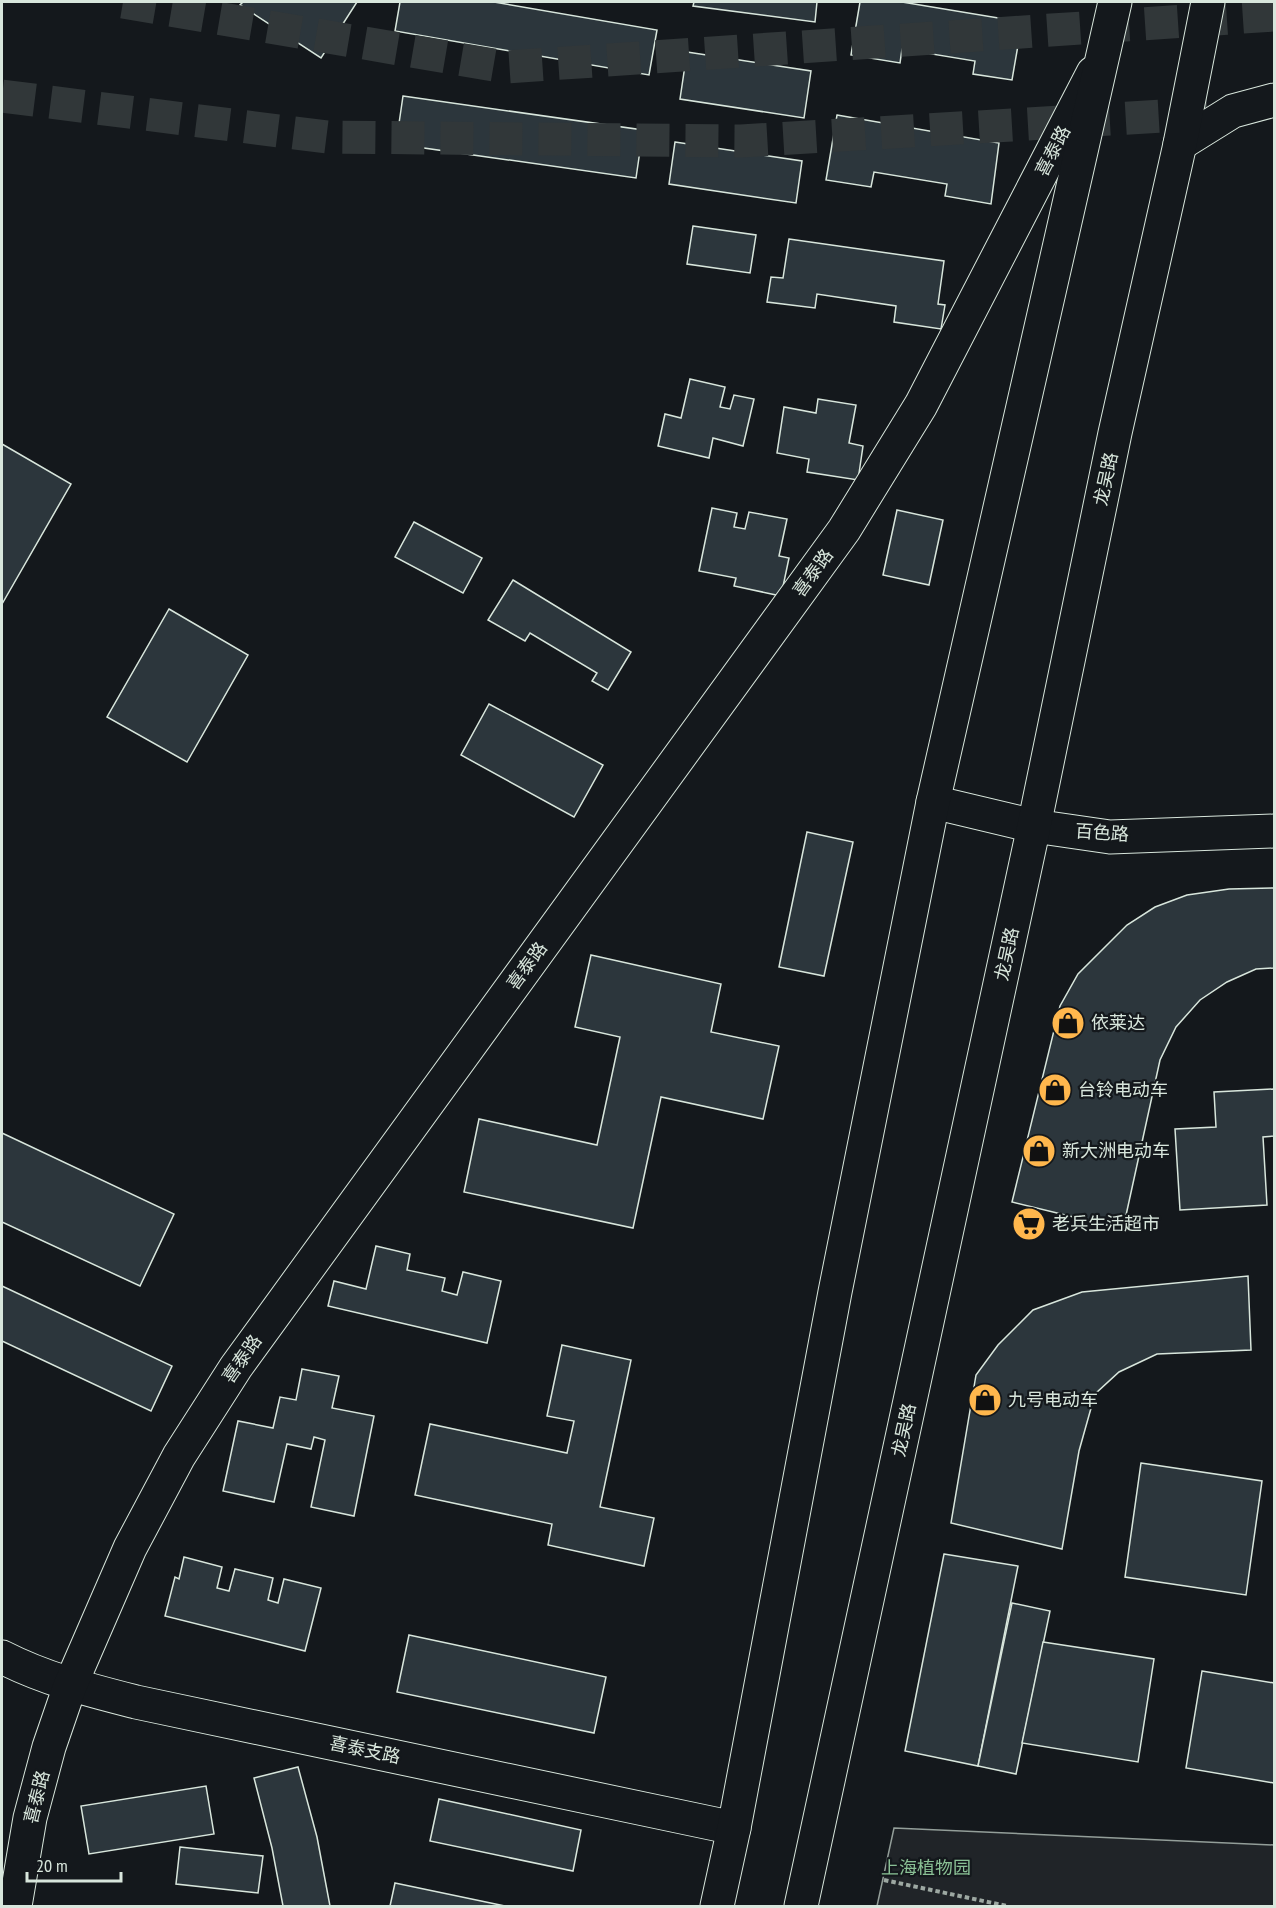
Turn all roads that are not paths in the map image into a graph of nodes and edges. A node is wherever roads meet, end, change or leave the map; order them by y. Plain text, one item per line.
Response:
1 (1115, 2) edge
2 (1208, 2) edge
3 (1104, 51) junction
4 (1275, 100) edge
5 (1180, 144) junction
6 (933, 802) junction
7 (1034, 826) junction
8 (1275, 831) edge
9 (2, 1657) edge
10 (70, 1686) junction
11 (734, 1828) junction
12 (15, 1906) edge
13 (717, 1906) edge
14 (801, 1906) edge

1 - 3 main road
2 - 5 main road, 龙吴路
3 - 6 main road
3 - 10 main road, 喜泰路
4 - 5 main road
5 - 7 main road, 龙吴路
6 - 7 main road, 百色路
6 - 11 main road
7 - 8 main road, 百色路
7 - 14 main road, 龙吴路
9 - 10 main road, 喜泰支路
10 - 11 main road, 喜泰支路
10 - 12 main road, 喜泰路
11 - 13 main road

